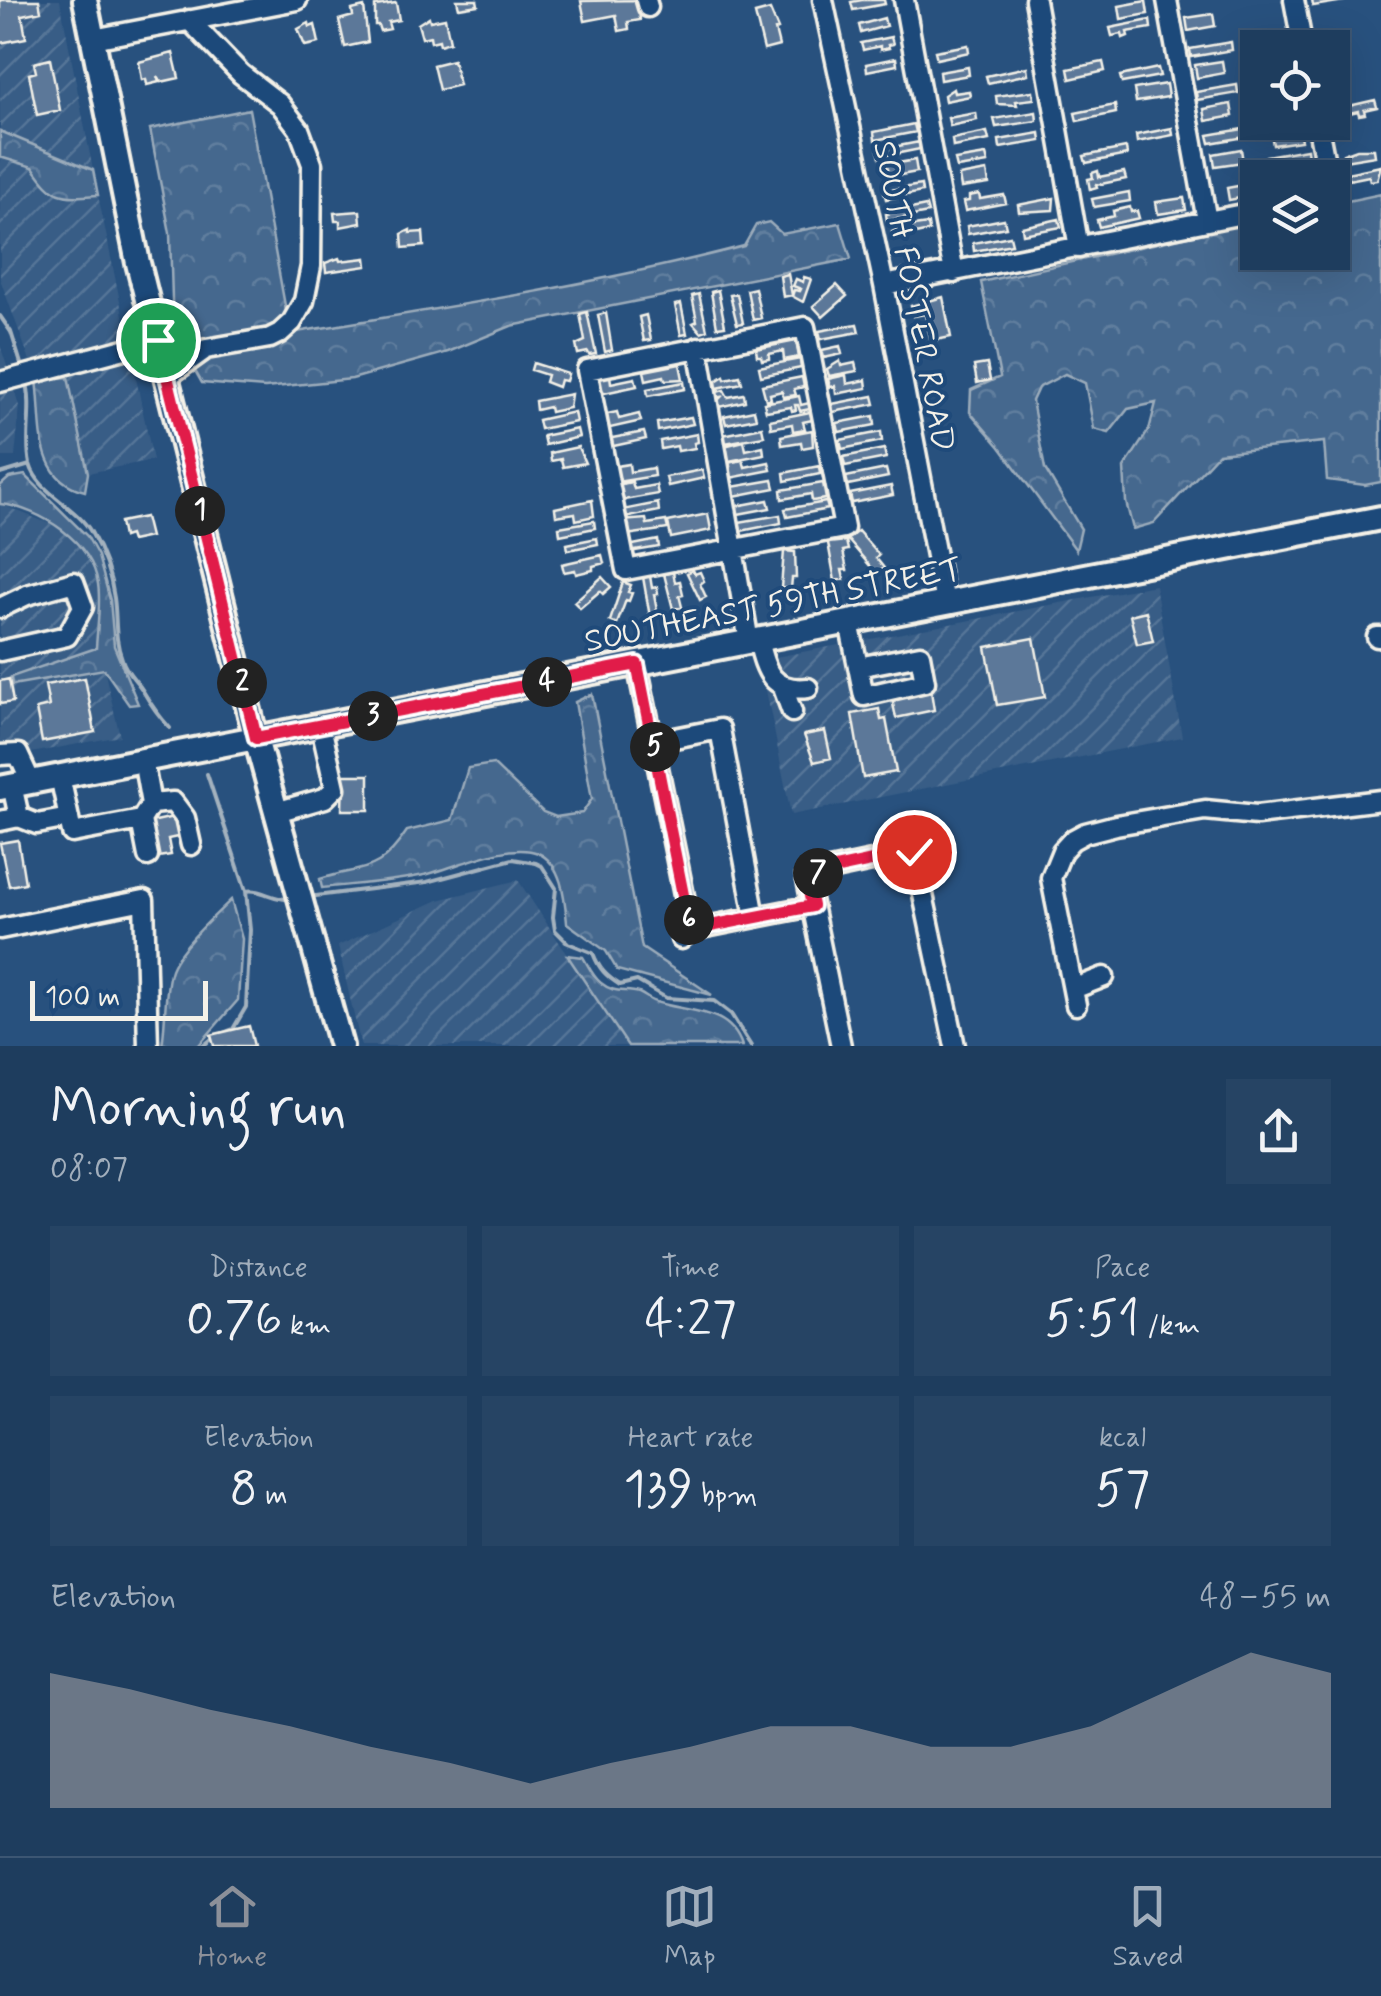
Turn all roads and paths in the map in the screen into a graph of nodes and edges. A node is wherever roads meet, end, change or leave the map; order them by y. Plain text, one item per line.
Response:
1 (85, 0) edge
2 (297, 0) edge
3 (823, 0) edge
4 (904, 0) edge
5 (1035, 0) edge
6 (1167, 0) edge
7 (1294, 0) edge
8 (272, 2) edge
9 (189, 20) junction
10 (1300, 30) edge
11 (93, 39) junction
12 (1240, 215) edge
13 (1207, 221) junction
14 (1079, 248) junction
15 (954, 273) junction
16 (884, 286) junction
17 (158, 340) junction
18 (698, 347) junction
19 (167, 377) junction
20 (0, 382) edge
21 (1381, 518) edge
22 (730, 550) junction
23 (945, 604) junction
24 (0, 608) edge
25 (849, 622) junction
26 (753, 641) junction
27 (0, 652) edge
28 (637, 664) junction
29 (858, 667) dead end
30 (782, 685) junction
31 (808, 688) dead end
32 (792, 712) dead end
33 (321, 726) junction
34 (256, 738) junction
35 (654, 742) junction
36 (0, 755) edge
37 (143, 760) junction
38 (60, 776) junction
39 (14, 785) edge
40 (1381, 800) edge
41 (146, 812) junction
42 (276, 812) junction
43 (69, 818) junction
44 (9, 819) edge
45 (191, 845) dead end
46 (148, 856) dead end
47 (812, 906) junction
48 (756, 917) junction
49 (0, 929) edge
50 (1104, 978) dead end
51 (148, 1046) edge
52 (341, 1046) edge
53 (841, 1046) edge
54 (955, 1046) edge

1 - 11 main road
2 - 8 street
3 - 16 street, SOUTH FOSTER ROAD
4 - 15 street
5 - 14 street
6 - 13 street
7 - 10 street
8 - 9 street
9 - 11 street
9 - 19 street
11 - 17 main road
12 - 13 street
13 - 14 street
14 - 15 street
15 - 16 street
16 - 23 street, SOUTH FOSTER ROAD
17 - 19 main road
17 - 20 street
18 - 22 street
18 - 22 street
18 - 22 street
19 - 34 main road
21 - 23 main road, SOUTHEAST 59TH STREET
22 - 26 street
23 - 25 main road, SOUTHEAST 59TH STREET
24 - 27 street
25 - 26 main road, SOUTHEAST 59TH STREET
25 - 29 street
26 - 28 main road, SOUTHEAST 59TH STREET
26 - 30 street
28 - 33 main road, SOUTHEAST 59TH STREET
28 - 35 street
30 - 31 street
30 - 32 street
33 - 34 main road, SOUTHEAST 59TH STREET
33 - 42 street
34 - 37 main road, SOUTHEAST 59TH STREET
34 - 42 main road
35 - 48 street
35 - 48 street
36 - 39 street
37 - 38 main road, SOUTHEAST 59TH STREET
37 - 41 street
38 - 39 main road, SOUTHEAST 59TH STREET
38 - 43 street
39 - 44 street
40 - 50 street
41 - 43 street
41 - 45 street
41 - 46 street
42 - 52 main road
43 - 44 street
47 - 48 street
47 - 53 street
47 - 54 street
49 - 51 street

